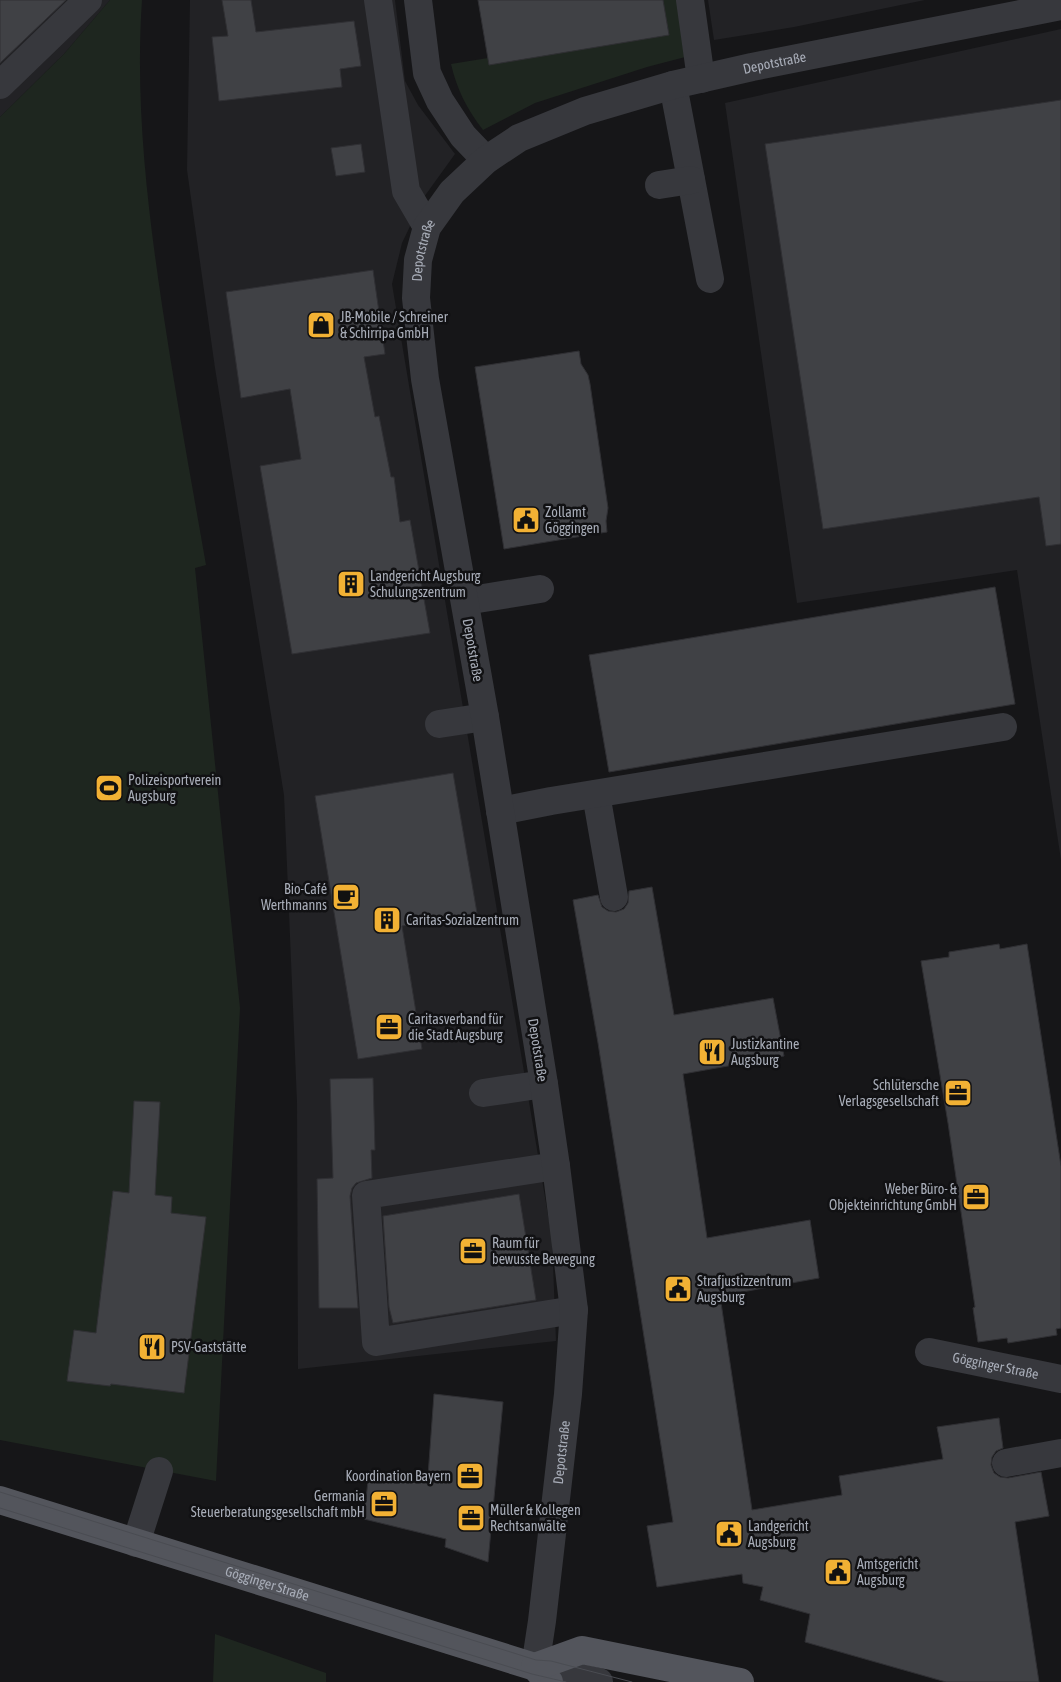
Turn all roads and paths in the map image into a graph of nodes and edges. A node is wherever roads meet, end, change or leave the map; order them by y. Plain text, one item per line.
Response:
1 (88, 0) edge
2 (378, 0) edge
3 (418, 0) edge
4 (690, 0) edge
5 (1061, 6) edge
6 (701, 79) junction
7 (0, 85) edge
8 (673, 85) junction
9 (486, 160) junction
10 (691, 180) junction
11 (659, 185) dead end
12 (427, 227) junction
13 (710, 279) dead end
14 (540, 589) dead end
15 (465, 601) junction
16 (485, 717) junction
17 (439, 724) dead end
18 (1003, 727) dead end
19 (596, 794) junction
20 (500, 812) junction
21 (614, 897) dead end
22 (544, 1084) junction
23 (483, 1093) dead end
24 (556, 1166) junction
25 (574, 1310) junction
26 (929, 1352) dead end
27 (1061, 1379) edge
28 (1061, 1453) edge
29 (1006, 1463) dead end
30 (159, 1471) dead end
31 (0, 1500) edge
32 (136, 1543) junction
33 (542, 1675) edge
34 (599, 1682) edge
35 (740, 1682) edge

1 - 7 street
2 - 12 street
3 - 9 street
4 - 6 street
5 - 6 street, Depotstraße
6 - 8 street, Depotstraße
8 - 9 street, Depotstraße
8 - 10 street
9 - 12 street, Depotstraße
10 - 11 street
10 - 13 street
12 - 15 street, Depotstraße
14 - 15 street
15 - 16 street, Depotstraße
16 - 17 street
16 - 20 street, Depotstraße
18 - 19 street
19 - 20 street
19 - 21 street
20 - 22 street, Depotstraße
22 - 23 street
22 - 24 street, Depotstraße
24 - 25 street, Depotstraße
24 - 25 street
25 - 33 street, Depotstraße
26 - 27 street, Gögginger Straße
28 - 29 street
30 - 32 street
31 - 32 main road, Gögginger Straße
32 - 33 main road, Gögginger Straße
33 - 34 street
33 - 35 main road

